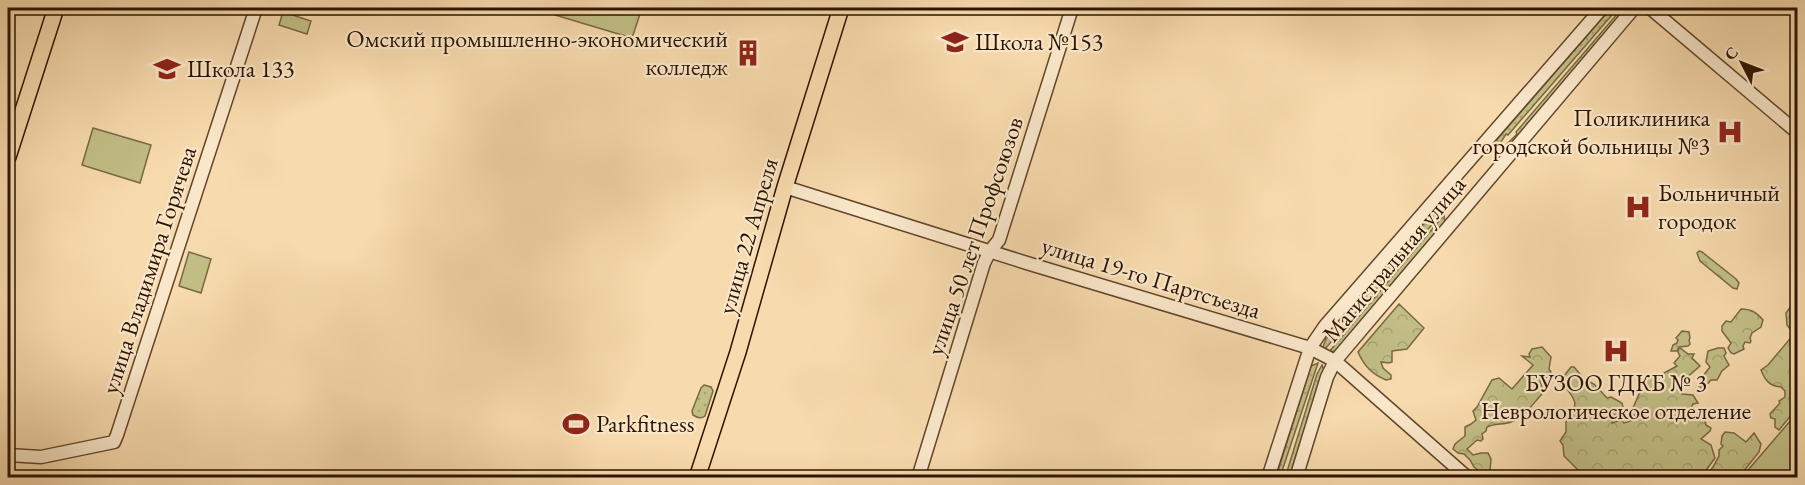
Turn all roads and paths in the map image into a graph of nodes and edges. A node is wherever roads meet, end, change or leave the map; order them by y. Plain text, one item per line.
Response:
1 (56, 8) edge
2 (256, 8) edge
3 (841, 8) edge
4 (1072, 8) edge
5 (1602, 8) edge
6 (1634, 8) edge
7 (1650, 8) edge
8 (1797, 133) edge
9 (8, 157) edge
10 (784, 187) junction
11 (990, 251) junction
12 (1310, 348) junction
13 (1335, 361) junction
14 (8, 455) edge
15 (697, 477) edge
16 (918, 477) edge
17 (1268, 477) edge
18 (1296, 477) edge
19 (1468, 477) edge

1 - 9 main road
2 - 14 street, улица Владимира Горячева
3 - 10 main road, улица 22 Апреля
4 - 11 street, улица 50 лет Профсоюзов
5 - 12 street, Магистральная улица
6 - 13 street, Магистральная улица
7 - 8 street
10 - 11 street, улица 19-го Партсъезда
10 - 15 main road, улица 22 Апреля
11 - 12 street, улица 19-го Партсъезда
11 - 16 street, улица 50 лет Профсоюзов
12 - 13 street, улица 19-го Партсъезда
12 - 17 street, Магистральная улица
13 - 18 street, Магистральная улица
13 - 19 street, улица 19-го Партсъезда

